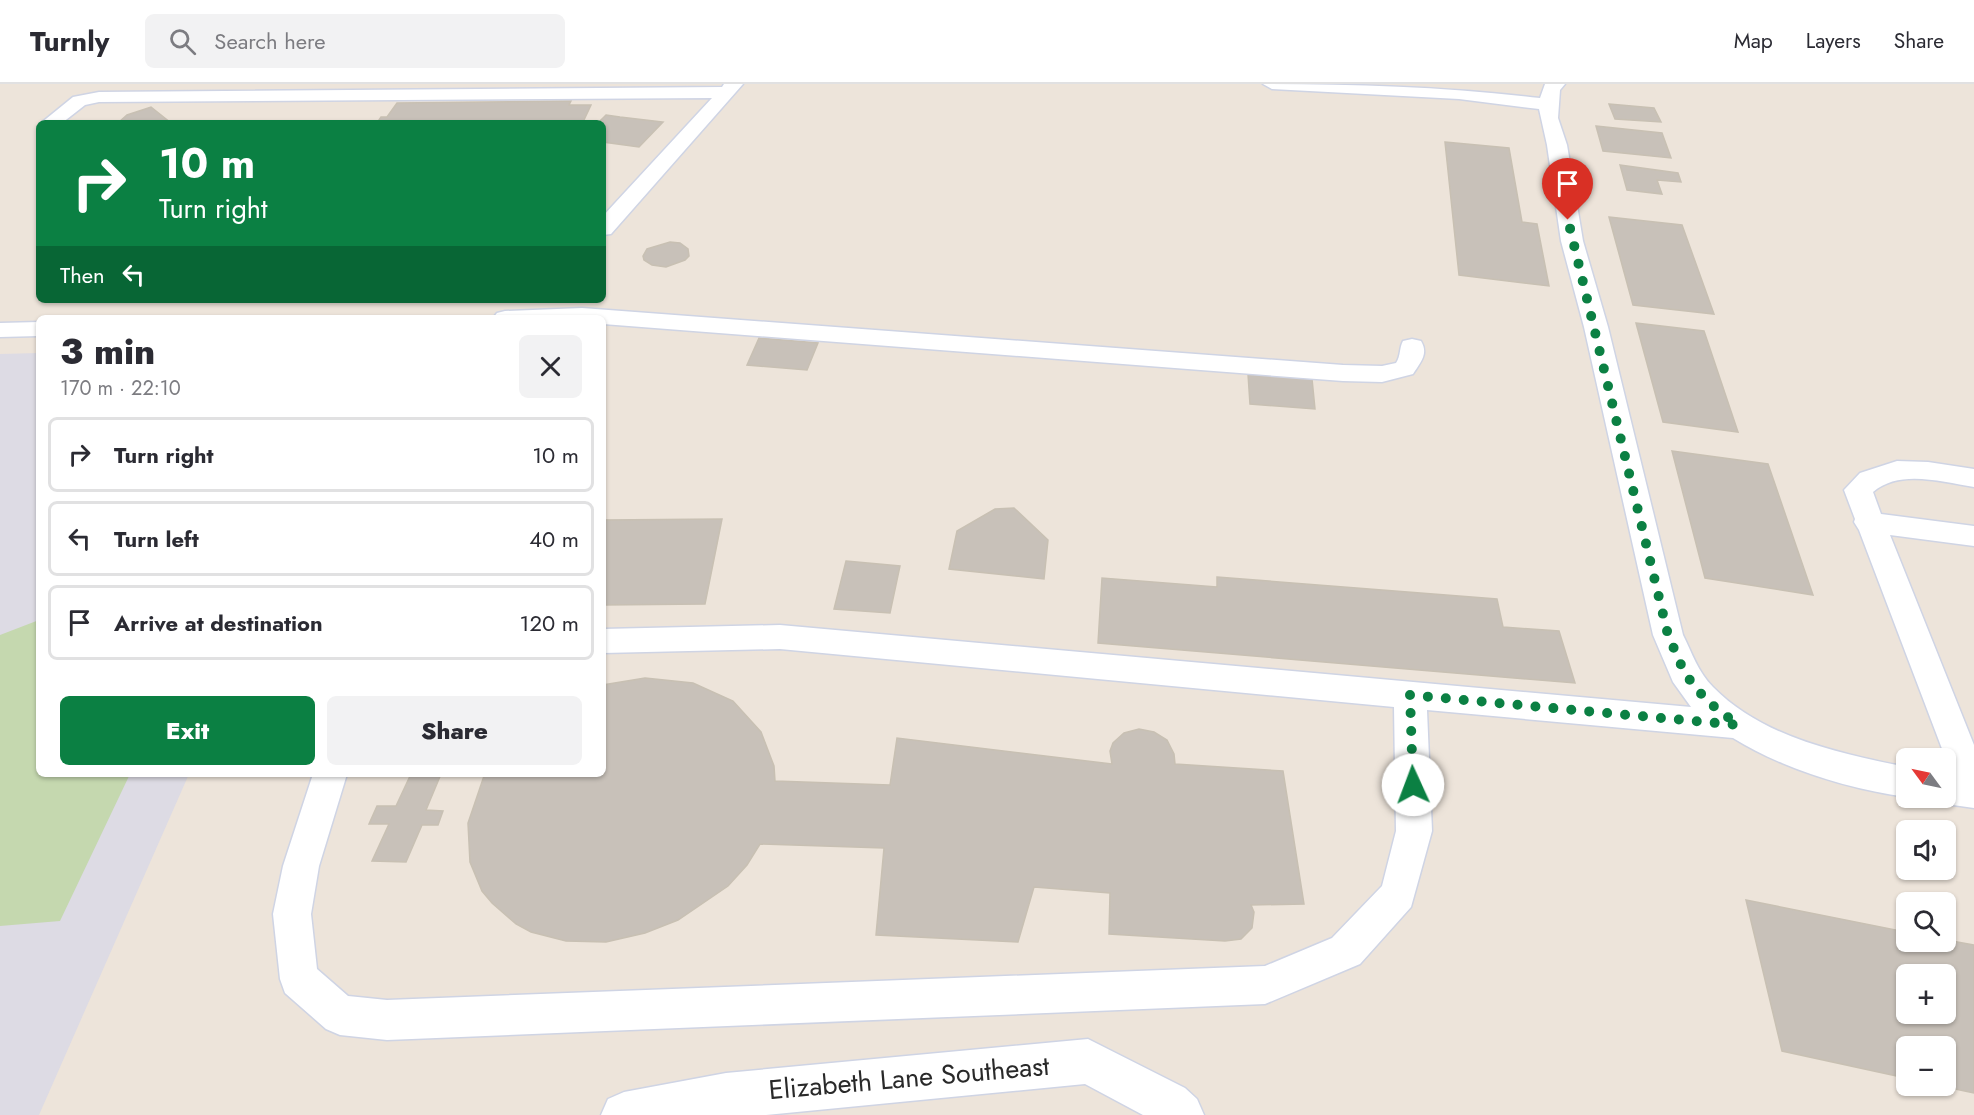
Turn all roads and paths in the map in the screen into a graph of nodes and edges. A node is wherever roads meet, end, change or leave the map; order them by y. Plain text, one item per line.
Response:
1 (1272, 84) edge
2 (730, 88) edge
3 (1552, 94) edge
4 (54, 120) edge
5 (606, 226) edge
6 (527, 303) edge
7 (510, 315) edge
8 (606, 316) edge
9 (36, 329) edge
10 (0, 330) edge
11 (1412, 346) dead end
12 (1974, 478) edge
13 (1868, 522) junction
14 (1974, 536) edge
15 (606, 641) edge
16 (1410, 695) junction
17 (1738, 725) junction
18 (329, 777) edge
19 (1896, 780) edge
20 (1974, 789) edge
21 (1956, 791) edge
22 (1974, 794) edge
23 (624, 1115) edge
24 (1181, 1115) edge

1 - 3 lane
2 - 4 lane
2 - 5 lane
3 - 17 lane
6 - 7 lane
8 - 11 lane
9 - 10 lane
12 - 13 lane
13 - 14 lane
13 - 20 lane
15 - 16 lane
16 - 17 lane
16 - 18 lane
17 - 19 lane
21 - 22 lane
23 - 24 street, Elizabeth Lane Southeast

